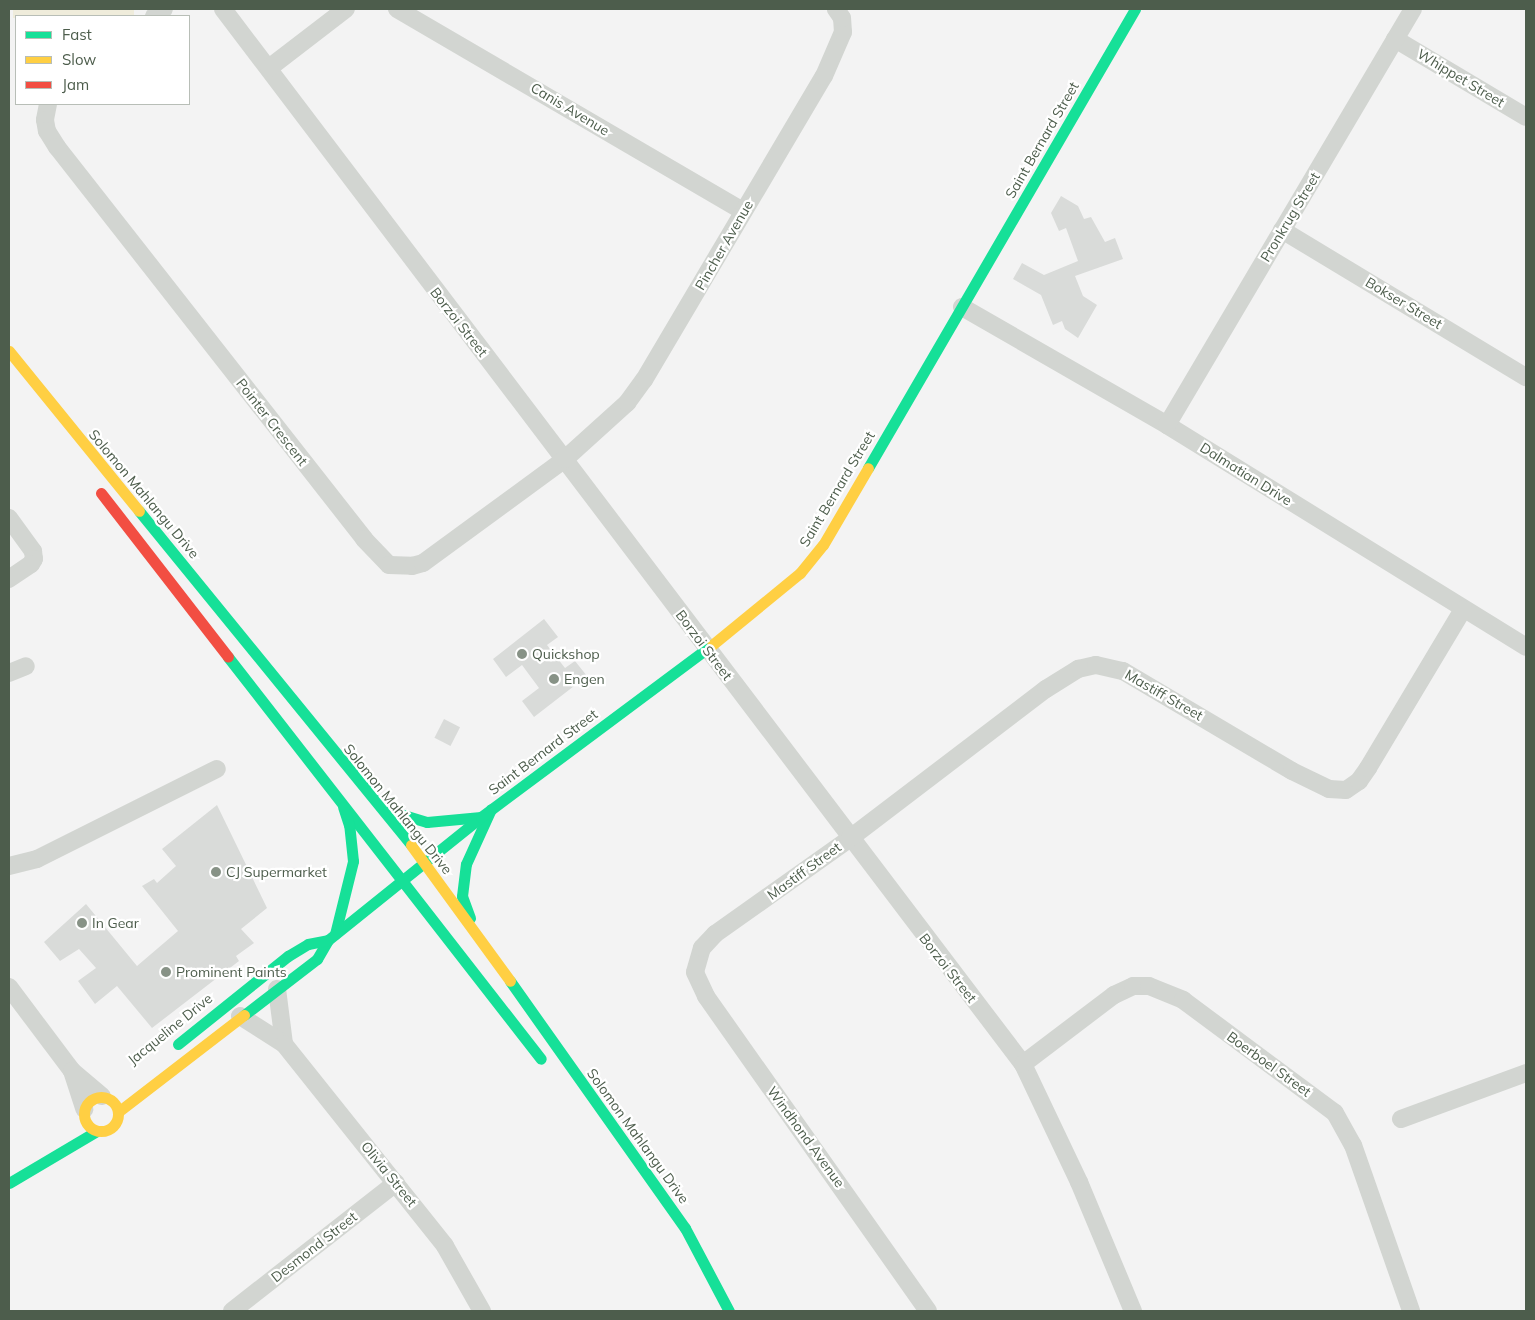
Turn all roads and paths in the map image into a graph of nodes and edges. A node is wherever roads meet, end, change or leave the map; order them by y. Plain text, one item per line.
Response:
1 (223, 9) edge
2 (346, 9) edge
3 (397, 9) edge
4 (836, 9) edge
5 (1135, 9) edge
6 (1413, 9) edge
7 (1395, 39) junction
8 (269, 68) junction
9 (48, 105) edge
10 (1526, 117) edge
11 (743, 211) junction
12 (1282, 230) junction
13 (962, 307) junction
14 (9, 351) edge
15 (1526, 377) edge
16 (1167, 425) junction
17 (565, 459) junction
18 (94, 484) dead end
19 (9, 518) edge
20 (9, 579) edge
21 (1463, 609) junction
22 (1526, 646) edge
23 (707, 649) junction
24 (26, 666) dead end
25 (9, 673) edge
26 (217, 768) dead end
27 (364, 786) junction
28 (339, 796) junction
29 (491, 809) junction
30 (481, 816) junction
31 (849, 838) junction
32 (425, 862) junction
33 (9, 866) edge
34 (403, 880) junction
35 (332, 937) junction
36 (484, 948) junction
37 (697, 958) joint
38 (9, 987) edge
39 (277, 989) junction
40 (240, 1016) junction
41 (284, 1044) junction
42 (166, 1054) dead end
43 (1023, 1064) junction
44 (72, 1071) junction
45 (551, 1072) dead end
46 (1526, 1073) edge
47 (109, 1096) junction
48 (84, 1112) junction
49 (118, 1112) junction
50 (1401, 1119) dead end
51 (98, 1131) junction
52 (40, 1163) junction
53 (9, 1183) edge
54 (396, 1183) junction
55 (678, 1242) dead end
56 (234, 1311) edge
57 (482, 1311) edge
58 (729, 1311) edge
59 (928, 1311) edge
60 (1133, 1311) edge
61 (1411, 1311) edge

1 - 8 street, Borzoi Street
2 - 8 street
3 - 11 street, Canis Avenue
4 - 11 street, Pincher Avenue
5 - 13 main road, Saint Bernard Street
6 - 7 street, Pronkrug Street
7 - 10 street, Whippet Street
7 - 12 street, Pronkrug Street
8 - 17 street, Borzoi Street
9 - 17 street, Pointer Crescent
11 - 17 street, Pincher Avenue
12 - 15 street, Bokser Street
12 - 16 street, Pronkrug Street
13 - 16 street, Dalmatian Drive
13 - 23 main road, Saint Bernard Street
14 - 27 main road, Solomon Mahlangu Drive
16 - 21 street, Dalmatian Drive
17 - 23 street, Borzoi Street
18 - 28 main road
19 - 20 street
21 - 22 street, Dalmatian Drive
21 - 31 street, Mastiff Street
23 - 29 main road, Saint Bernard Street
23 - 31 street, Borzoi Street
24 - 25 street
26 - 33 street
27 - 30 main road
27 - 32 main road, Solomon Mahlangu Drive
28 - 34 main road
28 - 35 main road
29 - 30 main road, Saint Bernard Street
29 - 36 main road
30 - 32 main road, Saint Bernard Street
31 - 37 street, Mastiff Street
31 - 43 street, Borzoi Street
32 - 34 main road, Jacqueline Drive
32 - 36 main road, Solomon Mahlangu Drive
34 - 35 main road, Jacqueline Drive
34 - 45 main road
35 - 39 main road, Jacqueline Drive
35 - 42 main road, Jacqueline Drive
36 - 58 main road, Solomon Mahlangu Drive
37 - 59 street, Windhond Avenue
38 - 44 street
39 - 40 main road, Jacqueline Drive
39 - 41 street
40 - 41 street, Olivia Street
40 - 49 main road, Jacqueline Drive
41 - 54 street, Olivia Street
43 - 60 street, Borzoi Street
43 - 61 street, Boerboel Street
44 - 47 street
44 - 48 street
46 - 50 street
47 - 48 main road
47 - 49 main road
48 - 51 main road
48 - 52 main road
49 - 51 main road
51 - 52 main road
52 - 53 main road
54 - 56 street, Desmond Street
54 - 57 street, Olivia Street
55 - 58 main road, Solomon Mahlangu Drive

